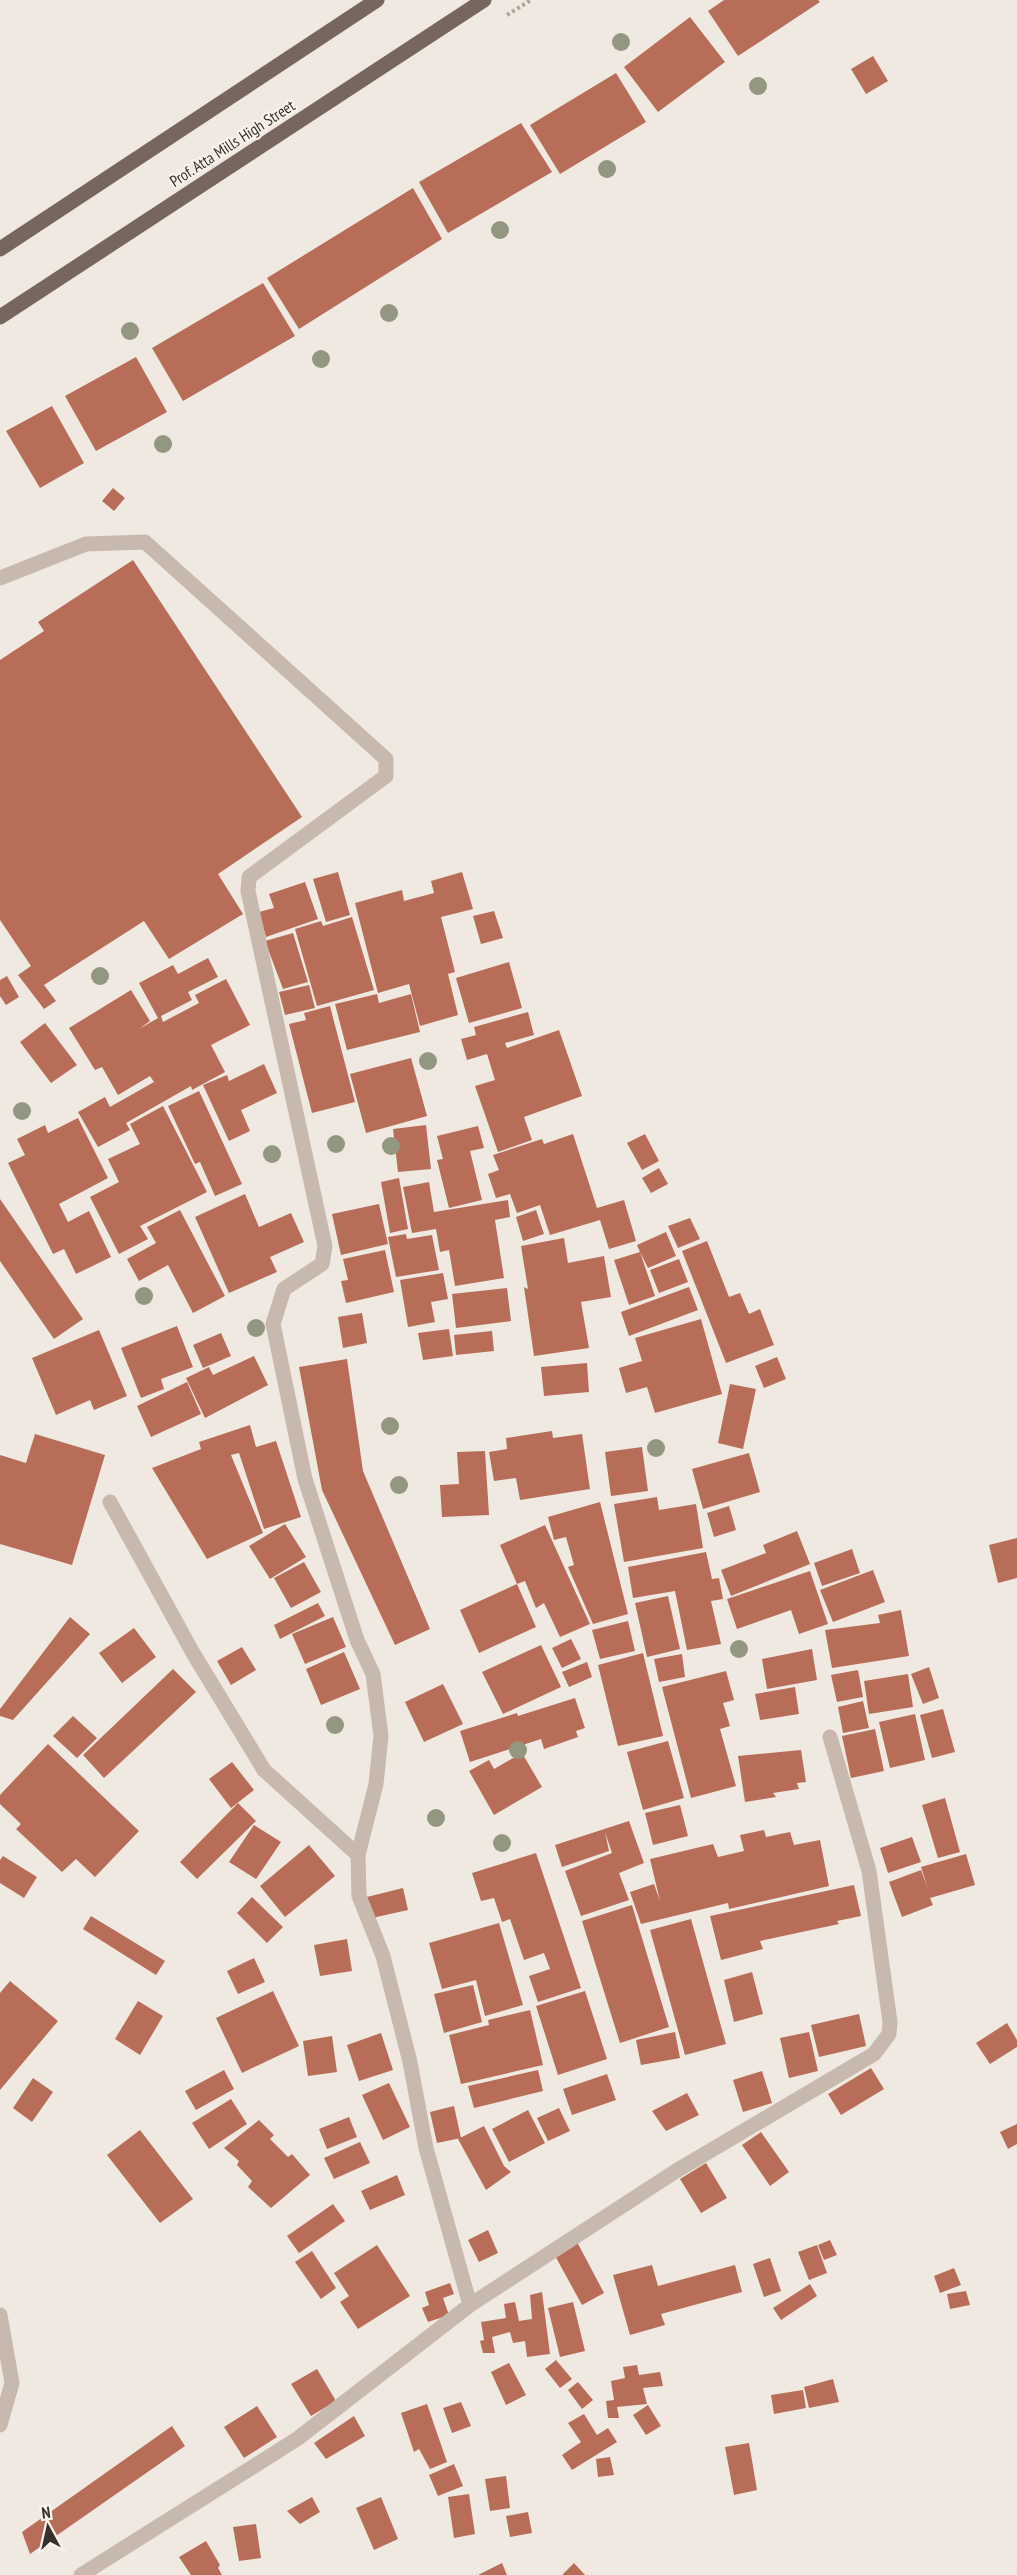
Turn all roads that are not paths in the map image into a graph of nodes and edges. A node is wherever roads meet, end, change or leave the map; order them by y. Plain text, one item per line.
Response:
1 (377, 0) edge
2 (484, 0) edge
3 (0, 249) edge
4 (0, 317) edge
5 (0, 578) edge
6 (110, 1502) dead end
7 (830, 1737) dead end
8 (358, 1855) junction
9 (470, 2305) junction
10 (0, 2315) edge
11 (0, 2425) edge
12 (81, 2575) edge

1 - 3 main road
2 - 4 main road, Prof. Atta Mills High Street
5 - 8 street
6 - 8 street
7 - 9 street
8 - 9 street
9 - 12 street
10 - 11 street

